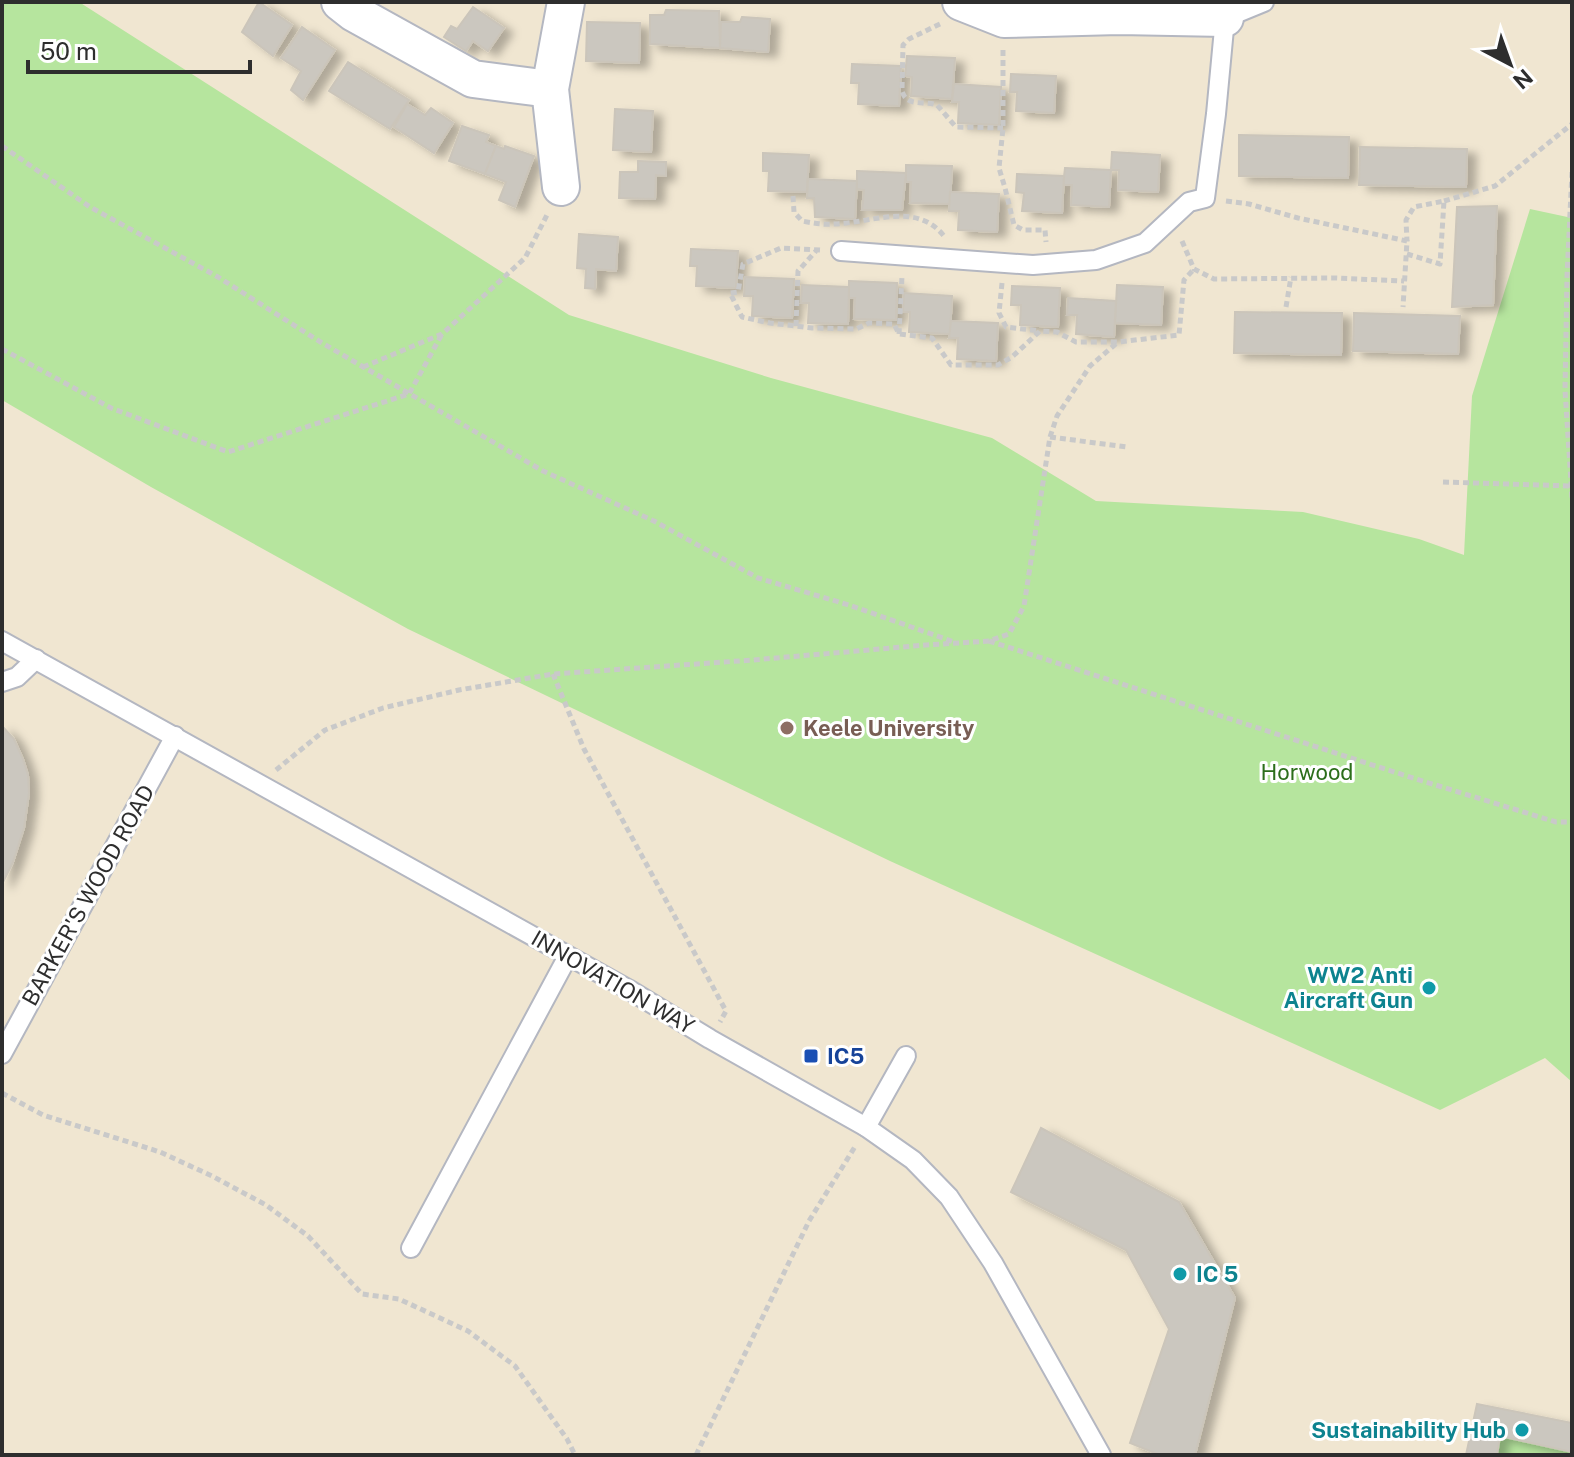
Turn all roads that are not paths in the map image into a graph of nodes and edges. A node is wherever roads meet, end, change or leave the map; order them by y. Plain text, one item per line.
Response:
1 (340, 2) edge
2 (566, 2) edge
3 (1264, 2) edge
4 (964, 4) edge
5 (1225, 18) junction
6 (550, 89) junction
7 (561, 187) road end
8 (841, 251) road end
9 (2, 641) edge
10 (36, 659) junction
11 (2, 682) edge
12 (175, 736) junction
13 (568, 956) junction
14 (2, 1054) edge
15 (906, 1056) dead end
16 (866, 1127) junction
17 (411, 1248) dead end
18 (1101, 1455) edge

1 - 6 street
2 - 6 street
3 - 5 lane
4 - 5 street
5 - 8 lane
6 - 7 street
9 - 10 lane, INNOVATION WAY
10 - 11 lane
10 - 12 lane, INNOVATION WAY
12 - 13 lane, INNOVATION WAY
12 - 14 lane, BARKER'S WOOD ROAD
13 - 16 lane, INNOVATION WAY
13 - 17 lane
15 - 16 lane
16 - 18 lane, INNOVATION WAY

